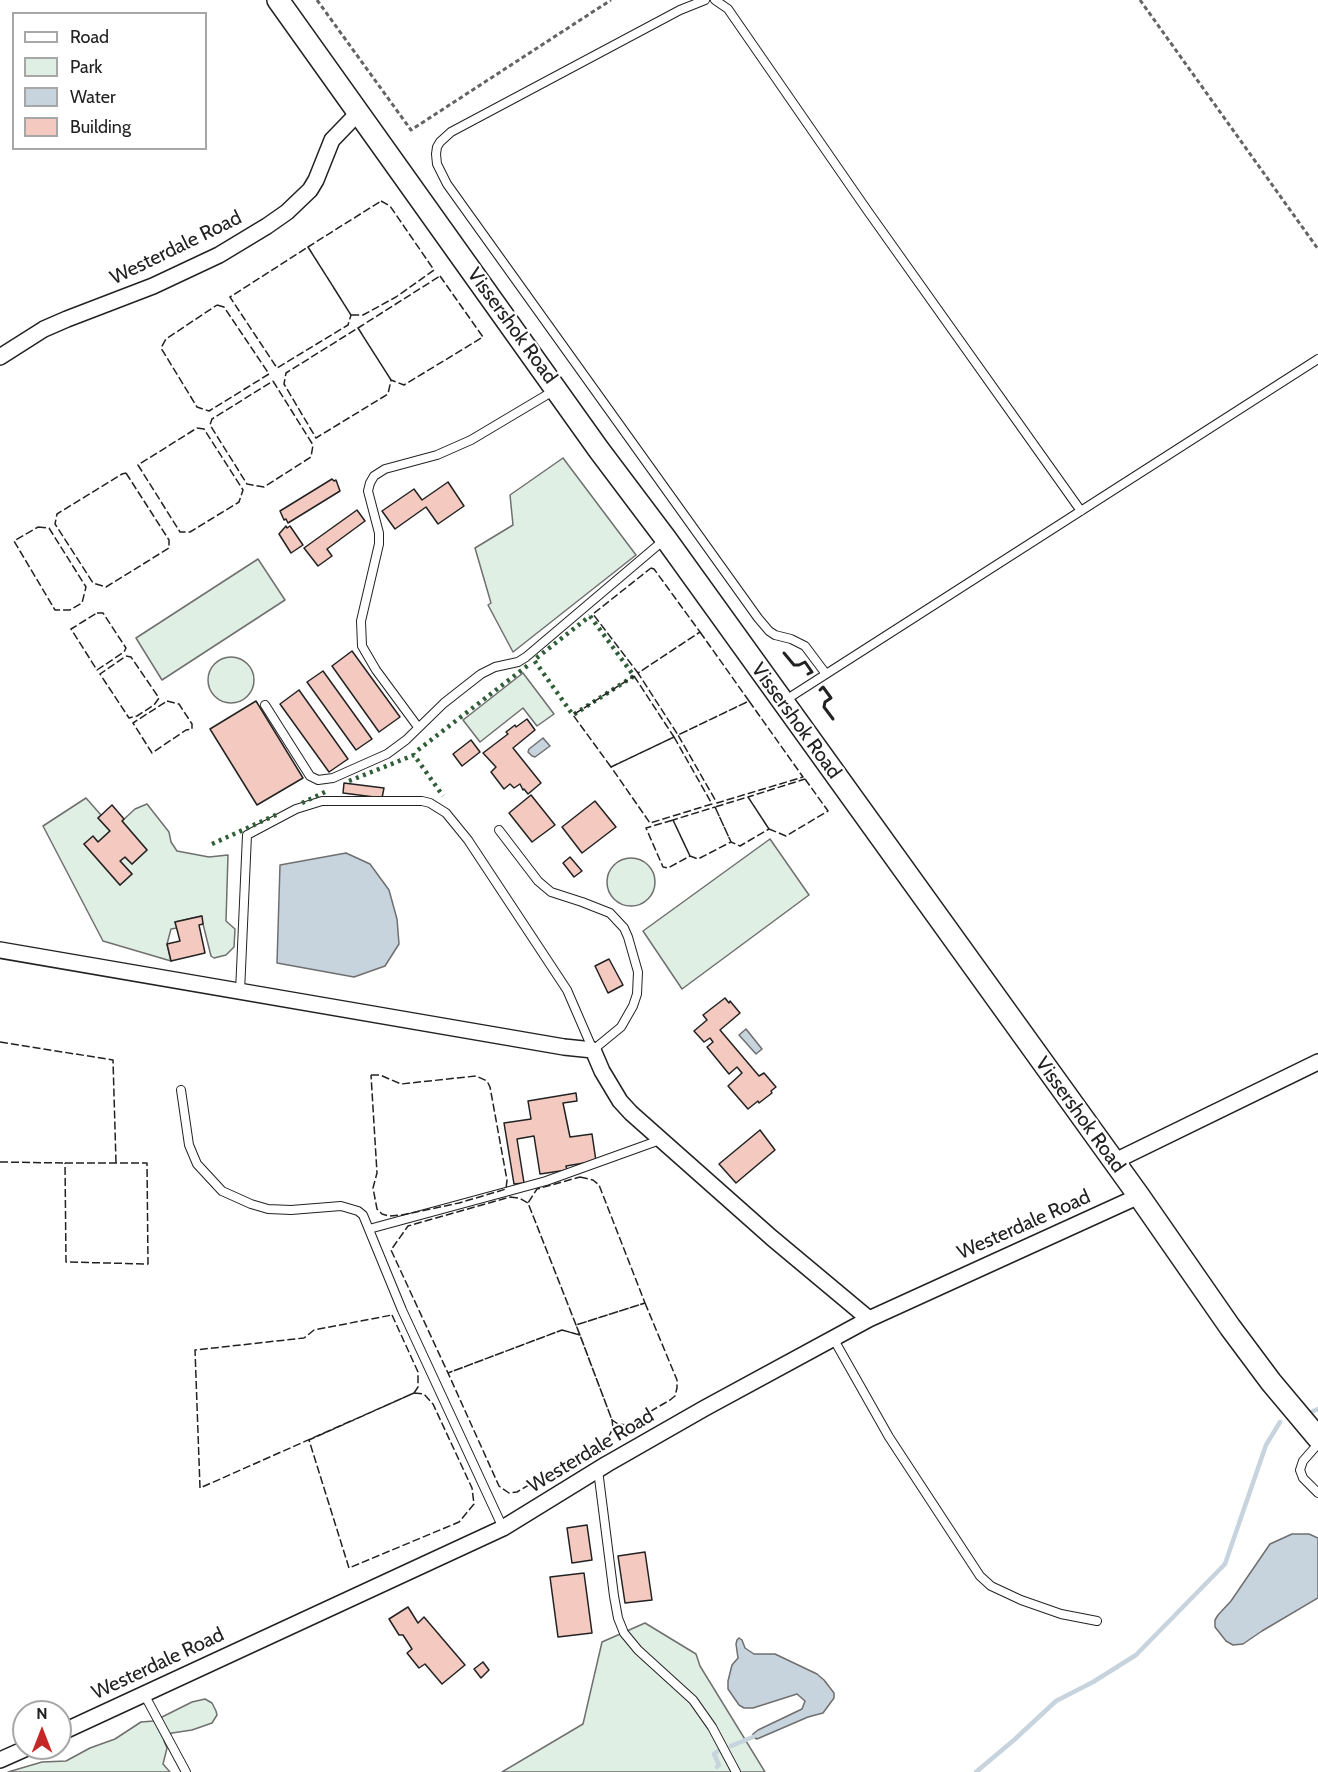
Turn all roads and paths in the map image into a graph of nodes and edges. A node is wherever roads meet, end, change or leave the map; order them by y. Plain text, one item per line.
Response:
1 (278, 0) edge
2 (317, 0) edge
3 (611, 0) edge
4 (705, 0) edge
5 (715, 0) edge
6 (1140, 0) edge
7 (358, 112) junction
8 (1318, 249) edge
9 (0, 357) edge
10 (1318, 360) edge
11 (557, 389) junction
12 (1081, 511) junction
13 (666, 539) junction
14 (826, 674) junction
15 (783, 702) junction
16 (265, 705) dead end
17 (418, 727) junction
18 (499, 830) dead end
19 (0, 950) edge
20 (240, 992) junction
21 (593, 1050) junction
22 (1318, 1062) edge
23 (182, 1090) dead end
24 (660, 1140) junction
25 (1113, 1162) junction
26 (1139, 1196) junction
27 (369, 1229) junction
28 (869, 1319) junction
29 (833, 1338) junction
30 (1318, 1438) edge
31 (1318, 1444) edge
32 (598, 1470) junction
33 (1318, 1492) edge
34 (503, 1528) junction
35 (1097, 1621) dead end
36 (143, 1694) junction
37 (72, 1727) edge
38 (186, 1772) edge
39 (736, 1772) edge

1 - 7 main road, Vissershok Road
2 - 3 path
4 - 14 lane
5 - 12 lane
6 - 8 path
7 - 9 street, Westerdale Road
7 - 11 main road, Vissershok Road
10 - 12 lane
11 - 13 main road, Vissershok Road
11 - 17 lane
12 - 14 lane
13 - 15 main road, Vissershok Road
13 - 17 lane
14 - 15 lane
15 - 25 main road, Vissershok Road
16 - 17 lane
18 - 21 lane
19 - 20 street
20 - 21 street
20 - 21 lane
21 - 24 street
22 - 25 street
23 - 27 lane
24 - 27 lane
24 - 28 street
25 - 26 main road, Vissershok Road
26 - 28 street, Westerdale Road
26 - 30 main road, Vissershok Road
27 - 34 lane
28 - 29 street, Westerdale Road
29 - 32 street, Westerdale Road
29 - 35 lane
31 - 33 lane
32 - 34 street, Westerdale Road
32 - 39 lane
34 - 36 street, Westerdale Road
36 - 37 street, Westerdale Road
36 - 38 lane

